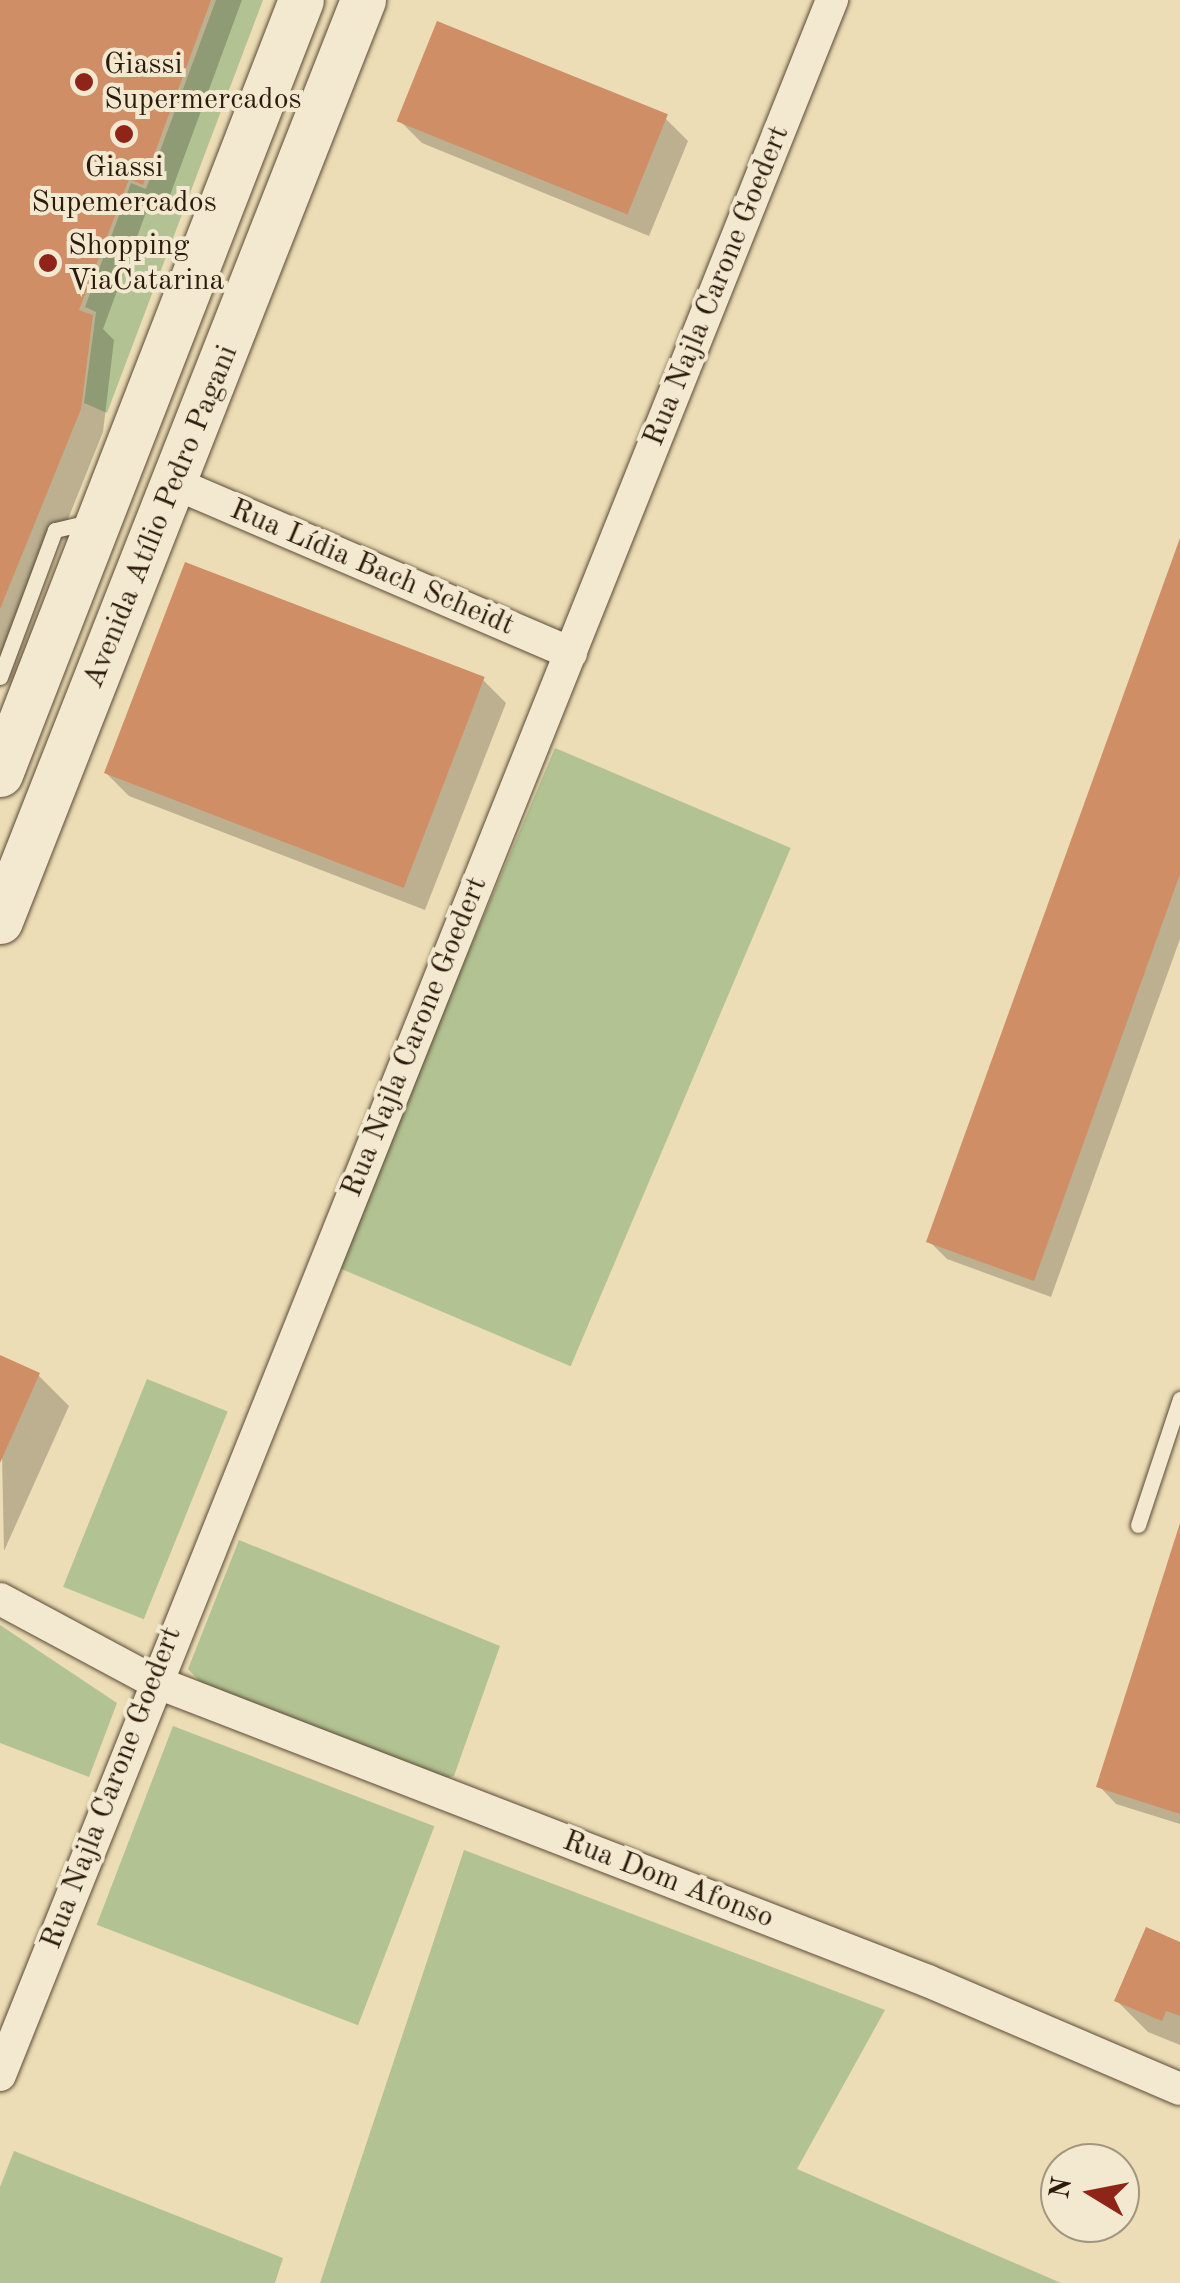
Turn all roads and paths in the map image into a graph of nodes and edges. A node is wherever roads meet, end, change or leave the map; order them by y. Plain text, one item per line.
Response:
1 (301, 0) edge
2 (363, 0) edge
3 (832, 0) edge
4 (174, 483) junction
5 (98, 520) junction
6 (571, 653) junction
7 (0, 676) edge
8 (3, 754) edge
9 (0, 921) edge
10 (1180, 1399) edge
11 (1138, 1524) dead end
12 (0, 1599) edge
13 (153, 1681) junction
14 (0, 2075) edge
15 (1180, 2089) edge

1 - 5 main road, Avenida Atílio Pedro Pagani
2 - 4 main road, Avenida Atílio Pedro Pagani
3 - 6 street, Rua Najla Carone Goedert
4 - 6 street, Rua Lídia Bach Scheidt
4 - 9 main road, Avenida Atílio Pedro Pagani
5 - 7 lane
5 - 8 main road, Avenida Atílio Pedro Pagani
6 - 13 street, Rua Najla Carone Goedert
10 - 11 lane
12 - 13 street, Rua Dom Afonso
13 - 14 street, Rua Najla Carone Goedert
13 - 15 street, Rua Dom Afonso

